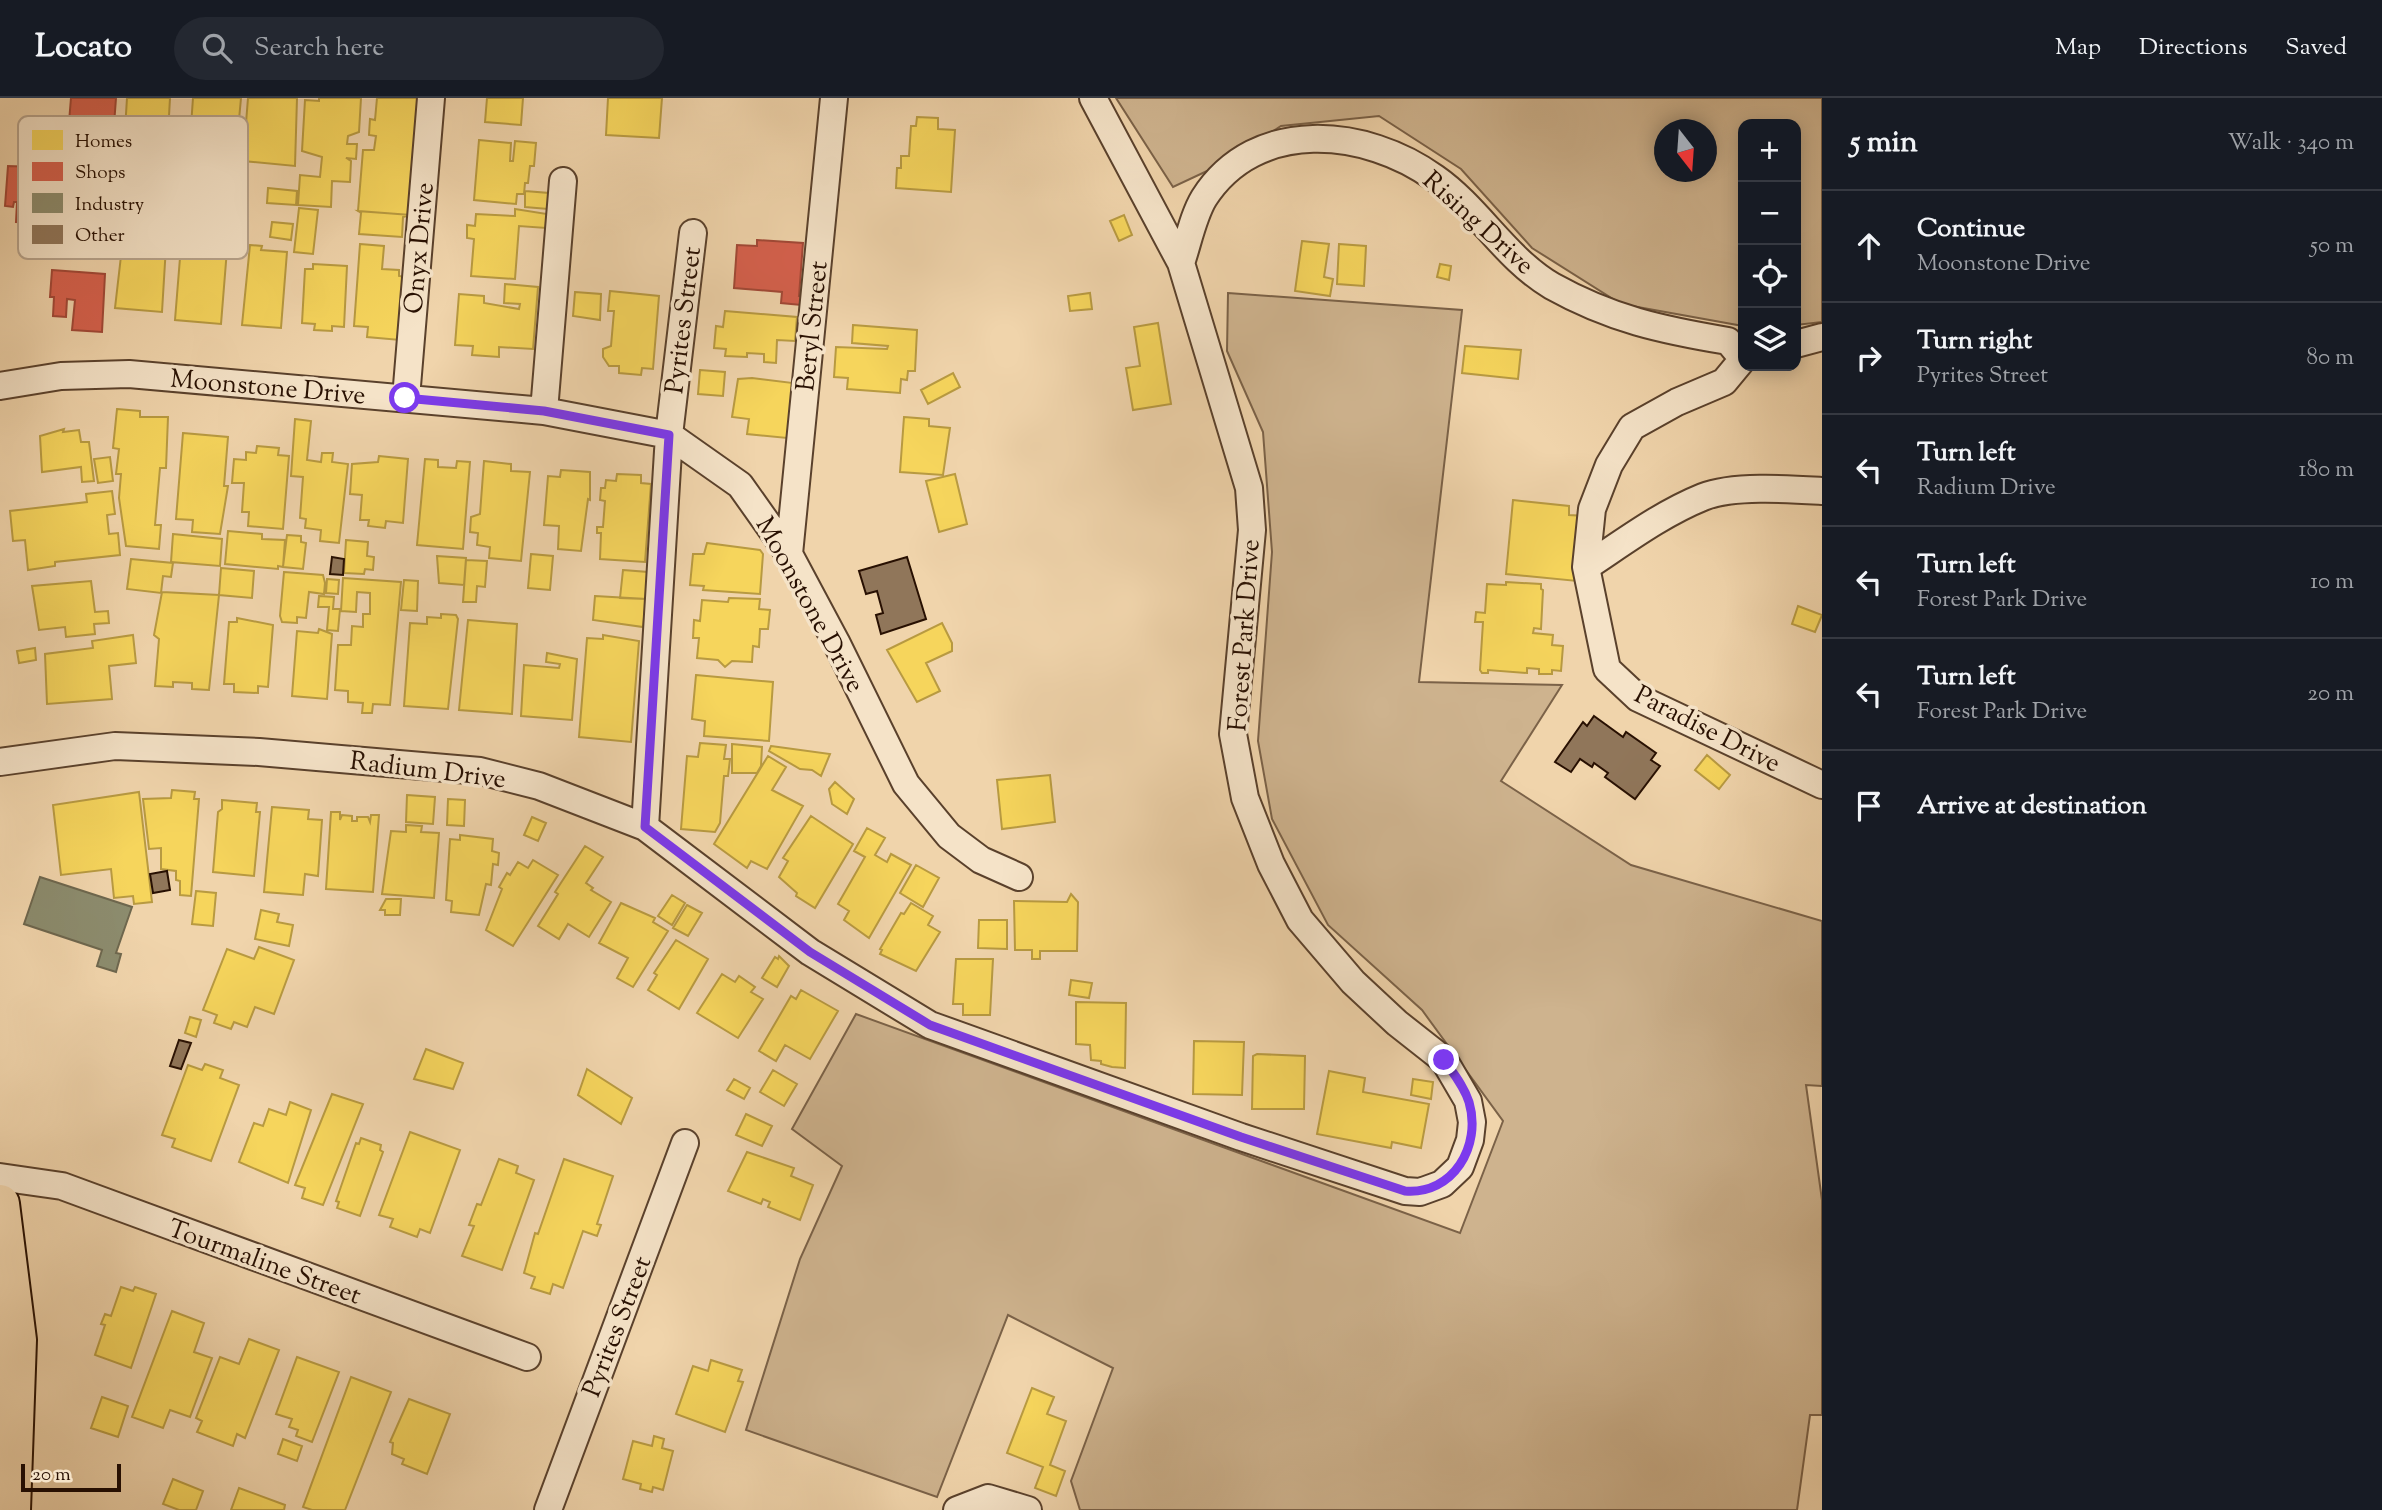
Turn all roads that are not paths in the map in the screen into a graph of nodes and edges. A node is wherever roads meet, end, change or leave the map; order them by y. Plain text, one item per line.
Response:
1 (431, 98) edge
2 (834, 98) edge
3 (1093, 98) edge
4 (563, 181) dead end
5 (693, 233) dead end
6 (1181, 263) junction
7 (1822, 337) edge
8 (1801, 343) edge
9 (1738, 353) edge
10 (1738, 365) edge
11 (0, 386) edge
12 (405, 398) junction
13 (544, 411) junction
14 (669, 435) junction
15 (1822, 491) edge
16 (789, 554) junction
17 (1586, 567) junction
18 (0, 762) edge
19 (1822, 785) edge
20 (645, 827) junction
21 (1019, 877) dead end
22 (685, 1143) dead end
23 (0, 1177) edge
24 (1431, 1189) joint
25 (0, 1203) edge
26 (527, 1357) dead end
27 (11, 1510) edge
28 (548, 1510) edge
29 (957, 1510) edge
30 (1028, 1510) edge

1 - 12 street, Onyx Drive
2 - 16 street, Beryl Street
3 - 6 street, Forest Park Drive
4 - 13 street
5 - 14 street, Pyrites Street
6 - 9 street, Rising Drive
6 - 24 street, Forest Park Drive
7 - 8 street
10 - 17 street, Paradise Drive
11 - 12 street, Moonstone Drive
12 - 13 street, Moonstone Drive
13 - 14 street, Moonstone Drive
14 - 16 street, Moonstone Drive
14 - 20 street, Pyrites Street
15 - 17 street
16 - 21 street, Moonstone Drive
17 - 19 street, Paradise Drive
18 - 20 street, Radium Drive
20 - 24 street, Radium Drive
22 - 28 street, Pyrites Street
23 - 26 street, Tourmaline Street
25 - 27 main road
29 - 30 street

